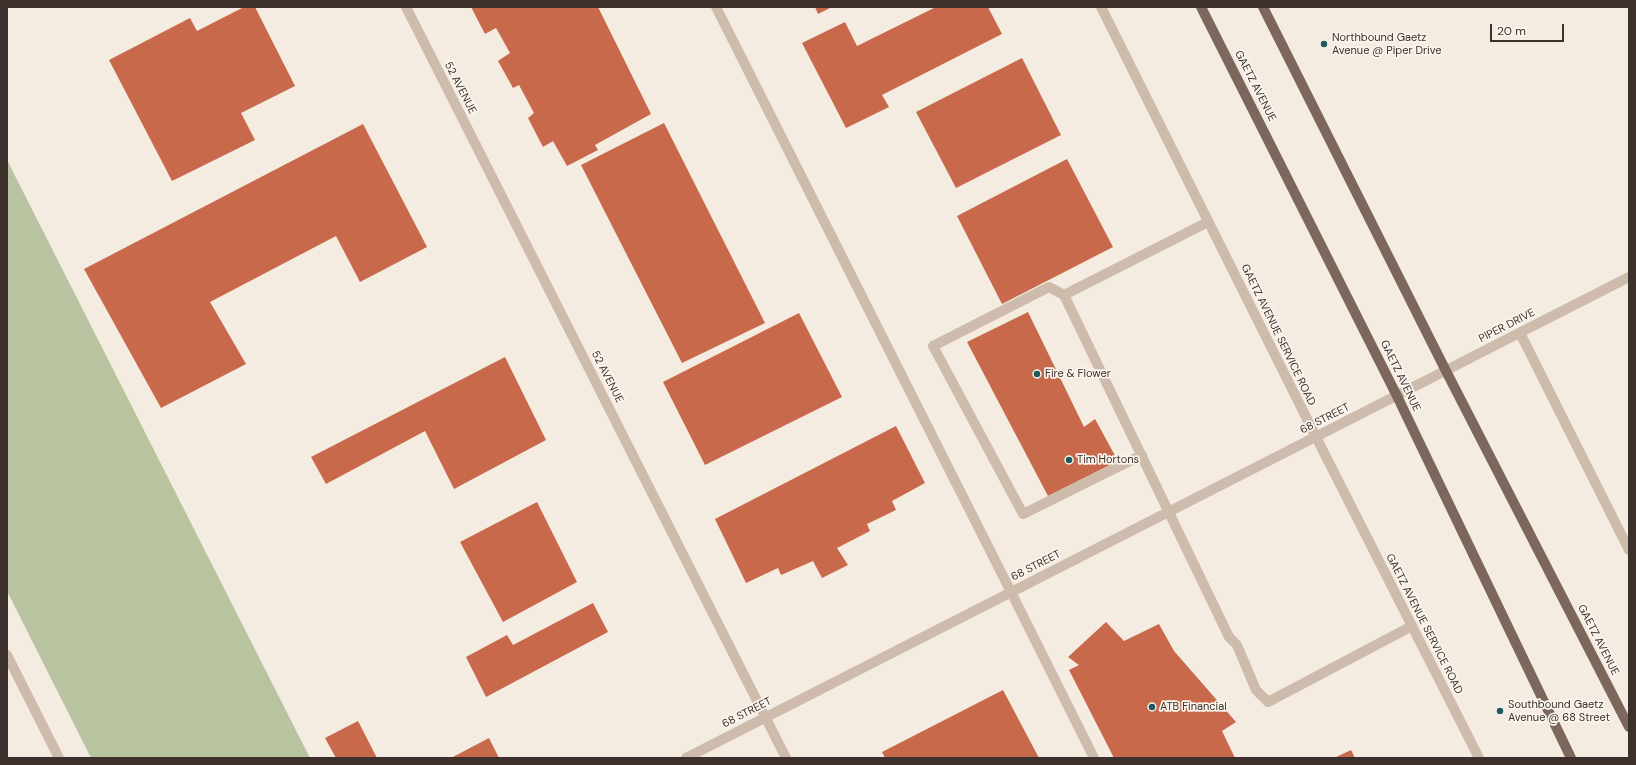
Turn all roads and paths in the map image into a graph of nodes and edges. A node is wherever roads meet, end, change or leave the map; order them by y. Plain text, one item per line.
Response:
1 (406, 7) edge
2 (716, 7) edge
3 (1101, 7) edge
4 (1201, 7) edge
5 (1263, 7) edge
6 (1208, 222) junction
7 (1629, 277) edge
8 (1064, 295) junction
9 (1520, 333) junction
10 (1446, 370) junction
11 (1397, 396) junction
12 (1316, 438) junction
13 (1142, 455) junction
14 (1170, 512) junction
15 (1629, 550) edge
16 (1012, 592) junction
17 (1412, 626) junction
18 (7, 655) edge
19 (766, 717) junction
20 (1629, 727) edge
21 (59, 758) edge
22 (686, 758) edge
23 (786, 758) edge
24 (1094, 758) edge
25 (1479, 758) edge
26 (1571, 758) edge

1 - 19 street, 52 AVENUE
2 - 16 street
3 - 6 street, GAETZ AVENUE SERVICE ROAD
4 - 11 main road, GAETZ AVENUE
5 - 10 main road, GAETZ AVENUE
6 - 8 street
6 - 12 street, GAETZ AVENUE SERVICE ROAD
7 - 9 street, PIPER DRIVE
8 - 13 street
8 - 13 street
9 - 10 street, PIPER DRIVE
9 - 15 street
10 - 11 street, PIPER DRIVE
10 - 20 main road, GAETZ AVENUE
11 - 12 street, 68 STREET
11 - 26 main road, GAETZ AVENUE
12 - 14 street, 68 STREET
12 - 17 street, GAETZ AVENUE SERVICE ROAD
13 - 14 street
14 - 16 street, 68 STREET
14 - 17 street
16 - 19 street, 68 STREET
16 - 24 street
17 - 25 street, GAETZ AVENUE SERVICE ROAD
18 - 21 street
19 - 22 street, 68 STREET
19 - 23 street, 52 AVENUE

